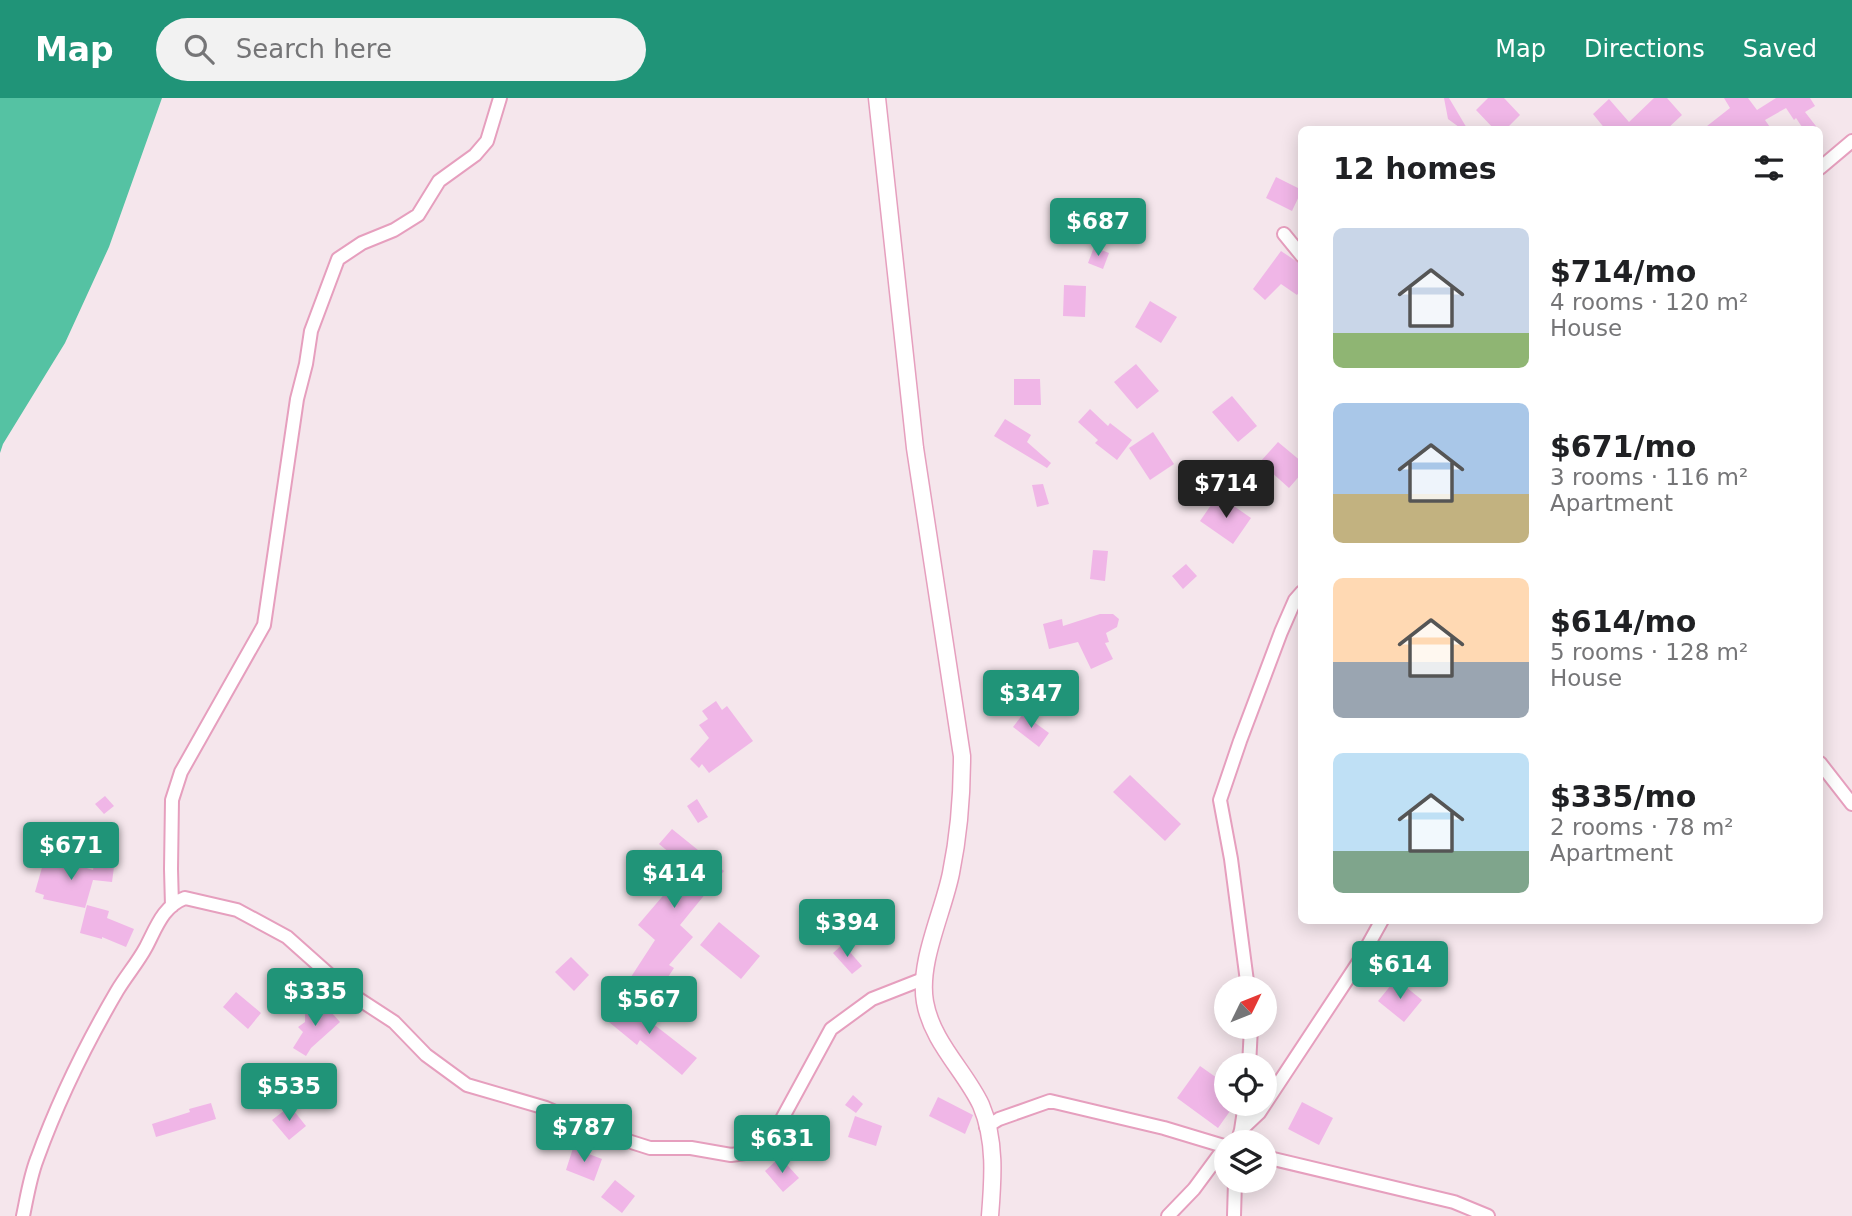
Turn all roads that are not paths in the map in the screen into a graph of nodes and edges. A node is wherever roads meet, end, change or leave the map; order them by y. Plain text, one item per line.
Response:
1 (500, 98) edge
2 (877, 98) edge
3 (1852, 141) edge
4 (1823, 165) edge
5 (1284, 234) dead end
6 (1298, 251) edge
7 (1298, 597) edge
8 (1823, 766) edge
9 (1852, 804) edge
10 (172, 906) junction
11 (1380, 924) edge
12 (1246, 976) edge
13 (923, 979) junction
14 (986, 1127) junction
15 (1244, 1130) edge
16 (1214, 1138) edge
17 (1277, 1160) edge
18 (1214, 1165) edge
19 (1235, 1193) edge
20 (23, 1216) edge
21 (990, 1216) edge
22 (1168, 1216) edge
23 (1234, 1216) edge
24 (1488, 1216) edge

1 - 10 street
2 - 13 street
3 - 4 street
5 - 6 street
7 - 12 street
8 - 9 street
10 - 13 street
10 - 20 street
11 - 15 street
13 - 14 street
14 - 16 street
14 - 21 street
17 - 24 street
18 - 22 street
19 - 23 street

